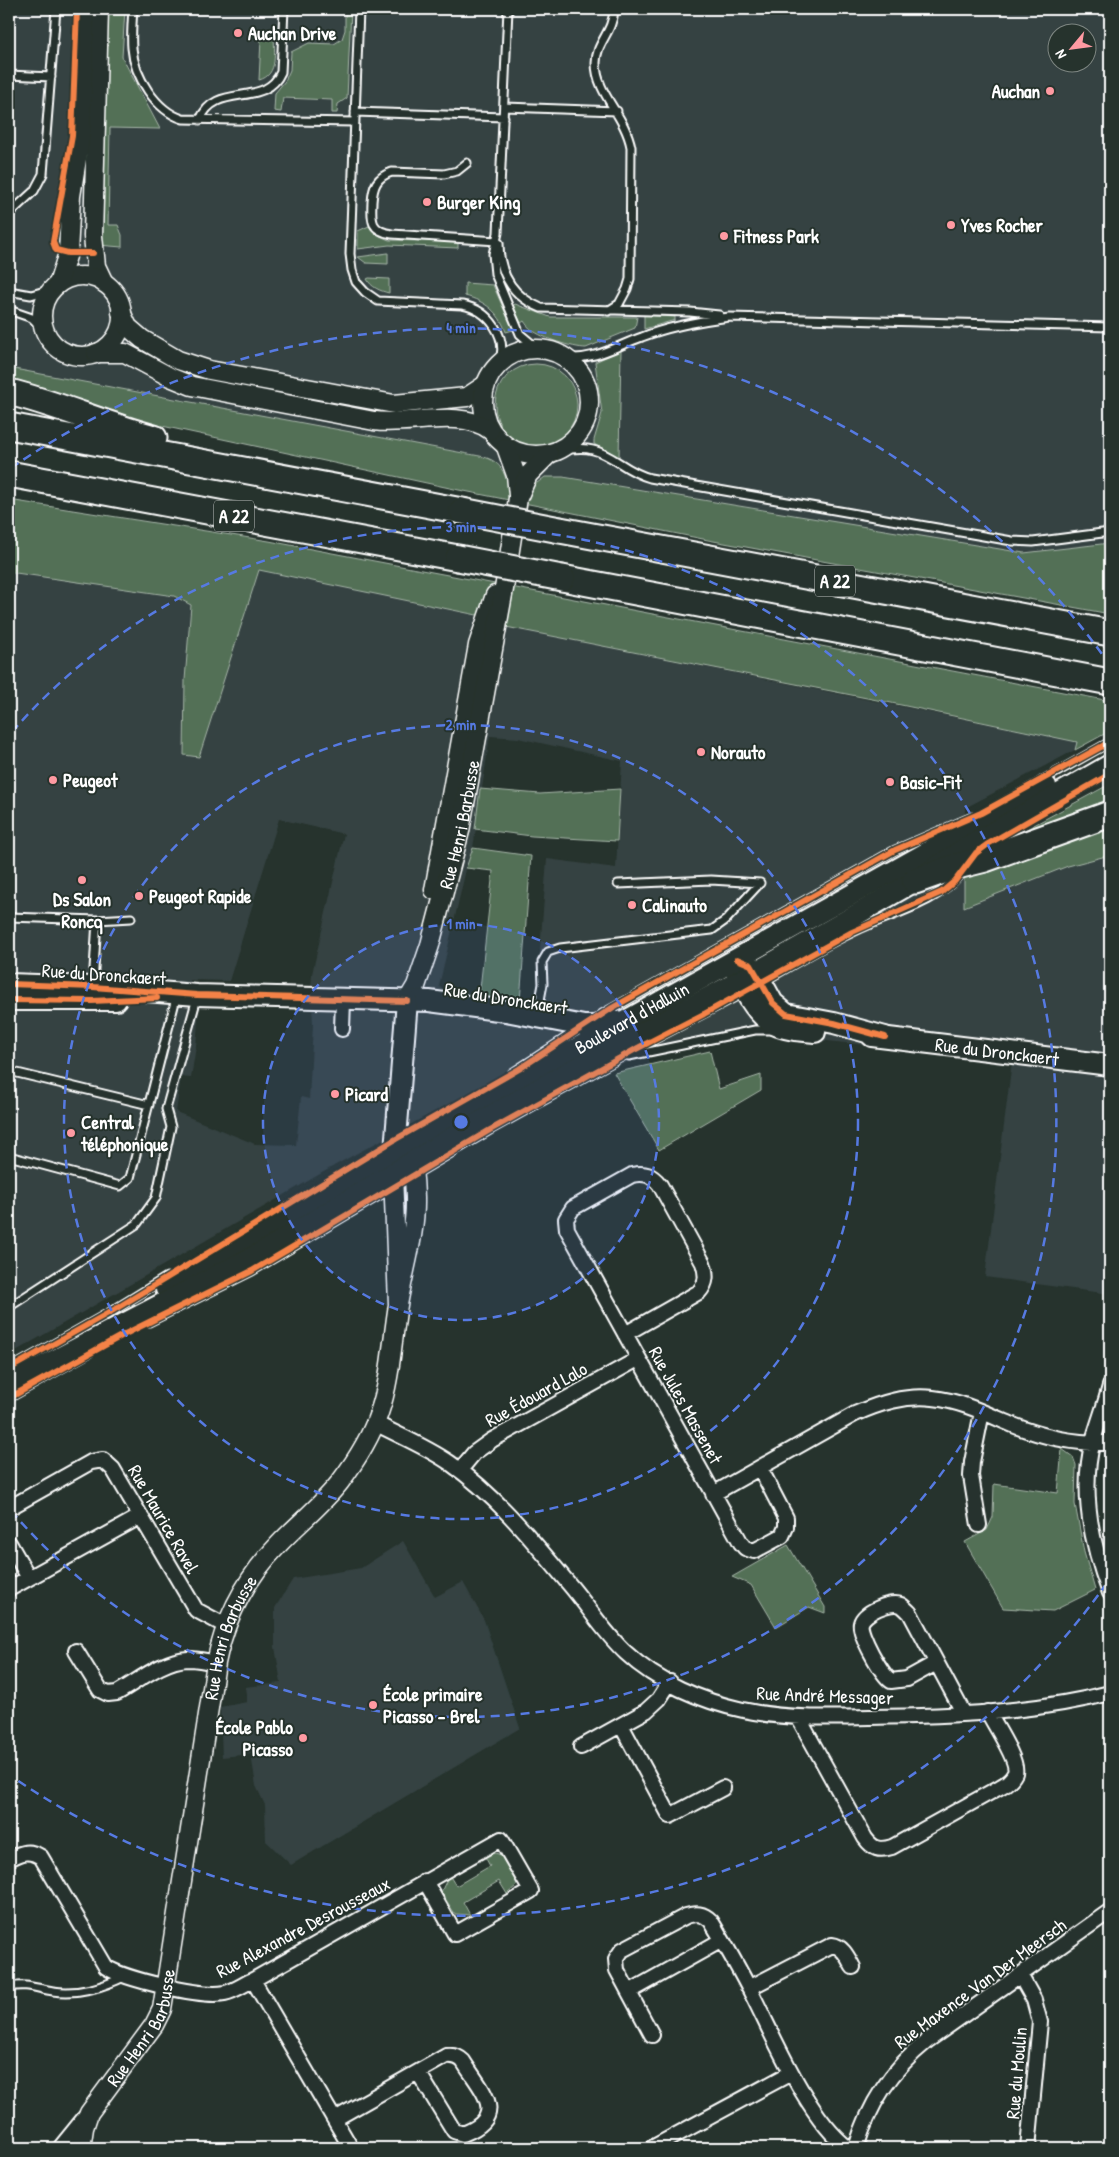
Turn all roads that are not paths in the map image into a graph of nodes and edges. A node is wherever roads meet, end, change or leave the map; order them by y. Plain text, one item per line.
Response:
1 (56, 9) edge
2 (85, 9) edge
3 (99, 9) edge
4 (133, 9) edge
5 (284, 9) edge
6 (359, 9) edge
7 (508, 9) edge
8 (614, 9) edge
9 (9, 75) edge
10 (51, 77) junction
11 (505, 107) junction
12 (617, 110) junction
13 (355, 112) junction
14 (504, 117) junction
15 (200, 120) junction
16 (355, 122) junction
17 (467, 163) dead end
18 (9, 214) edge
19 (498, 237) junction
20 (104, 283) junction
21 (55, 286) junction
22 (9, 291) edge
23 (9, 310) edge
24 (608, 311) junction
25 (121, 312) junction
26 (729, 317) junction
27 (1110, 327) edge
28 (45, 331) junction
29 (538, 349) junction
30 (96, 353) junction
31 (565, 358) junction
32 (499, 364) junction
33 (485, 385) junction
34 (9, 392) edge
35 (9, 426) edge
36 (490, 430) junction
37 (506, 447) junction
38 (553, 452) junction
39 (9, 474) edge
40 (269, 475) junction
41 (518, 498) junction
42 (1110, 532) edge
43 (1110, 633) edge
44 (1110, 682) edge
45 (1110, 742) edge
46 (1110, 750) edge
47 (1110, 765) edge
48 (1110, 774) edge
49 (1110, 814) edge
50 (968, 863) junction
51 (915, 881) junction
52 (618, 884) dead end
53 (9, 917) edge
54 (131, 918) dead end
55 (97, 920) junction
56 (736, 959) junction
57 (751, 982) junction
58 (9, 984) edge
59 (92, 994) junction
60 (197, 995) junction
61 (176, 998) junction
62 (9, 1000) edge
63 (343, 1000) junction
64 (407, 1001) junction
65 (537, 1017) junction
66 (584, 1026) junction
67 (342, 1029) dead end
68 (785, 1030) junction
69 (885, 1037) junction
70 (620, 1057) junction
71 (1110, 1065) edge
72 (9, 1071) edge
73 (570, 1071) junction
74 (149, 1105) junction
75 (396, 1144) junction
76 (9, 1156) edge
77 (412, 1168) junction
78 (393, 1180) junction
79 (398, 1304) junction
80 (9, 1307) edge
81 (625, 1334) junction
82 (56, 1357) junction
83 (638, 1358) junction
84 (9, 1369) edge
85 (9, 1384) edge
86 (1110, 1386) edge
87 (9, 1398) edge
88 (982, 1412) junction
89 (375, 1423) junction
90 (1093, 1442) junction
91 (1110, 1443) edge
92 (760, 1468) junction
93 (460, 1470) junction
94 (713, 1494) junction
95 (9, 1508) edge
96 (141, 1516) junction
97 (979, 1525) dead end
98 (9, 1543) edge
99 (29, 1578) junction
100 (9, 1589) edge
101 (1110, 1593) edge
102 (226, 1626) junction
103 (76, 1651) dead end
104 (216, 1663) junction
105 (936, 1663) junction
106 (670, 1682) junction
107 (1110, 1693) edge
108 (988, 1712) junction
109 (964, 1714) junction
110 (798, 1717) junction
111 (621, 1725) junction
112 (581, 1747) dead end
113 (723, 1788) dead end
114 (9, 1859) edge
115 (426, 1881) junction
116 (1110, 1911) edge
117 (722, 1940) junction
118 (853, 1967) dead end
119 (1020, 1975) junction
120 (126, 1976) junction
121 (253, 1980) junction
122 (167, 1986) junction
123 (11, 1987) dead end
124 (749, 1988) junction
125 (629, 1992) junction
126 (652, 2035) dead end
127 (418, 2072) junction
128 (792, 2073) junction
129 (89, 2113) junction
130 (335, 2119) junction
131 (60, 2148) edge
132 (81, 2148) edge
133 (351, 2148) edge
134 (652, 2148) edge
135 (848, 2148) edge
136 (856, 2148) edge
137 (1028, 2148) edge

1 - 10 lane
2 - 21 street
3 - 20 street
4 - 15 lane
5 - 15 lane
6 - 13 lane
7 - 11 lane
8 - 12 lane
9 - 10 lane
10 - 18 lane
11 - 12 lane
11 - 14 lane
12 - 24 lane
13 - 14 lane
13 - 16 lane
14 - 19 lane
15 - 16 lane
16 - 32 lane
17 - 19 lane
19 - 24 lane
19 - 29 lane
20 - 21 street
20 - 25 street
21 - 22 lane
21 - 28 street
23 - 28 lane
24 - 26 lane
25 - 30 street
25 - 33 street
26 - 27 lane
26 - 31 lane
28 - 30 street
29 - 31 street
29 - 32 street
30 - 36 street
31 - 38 street
32 - 33 street
33 - 36 street
34 - 40 highway
35 - 40 highway, A 22
36 - 37 street
37 - 38 street
37 - 41 street, Rue Henri Barbusse
38 - 41 street, Rue Henri Barbusse
38 - 42 lane
39 - 44 highway, A 22, bridge
40 - 43 highway, A 22, bridge
41 - 64 street, Rue Henri Barbusse
45 - 66 lane
46 - 56 main road, Boulevard d'Halluin
47 - 51 main road, Boulevard d'Halluin
48 - 50 lane
49 - 50 highway
50 - 51 highway
50 - 57 lane
51 - 57 main road, Boulevard d'Halluin
52 - 65 lane
53 - 55 lane
54 - 55 lane
55 - 59 lane
56 - 57 main road, Rue du Dronckaert
56 - 66 main road, Rue du Dronckaert
56 - 75 main road, Boulevard d'Halluin
57 - 68 main road, Rue du Dronckaert
57 - 69 main road, Rue du Dronckaert
57 - 70 lane
57 - 73 main road, Boulevard d'Halluin
58 - 59 main road, Rue du Dronckaert
59 - 60 main road, Rue du Dronckaert
59 - 61 main road, Rue du Dronckaert
59 - 62 main road, Rue du Dronckaert
60 - 61 main road, Rue du Dronckaert
60 - 63 main road, Rue du Dronckaert
60 - 80 lane
61 - 74 lane
63 - 64 main road, Rue du Dronckaert
63 - 67 street
64 - 65 main road, Rue du Dronckaert
64 - 75 main road, Rue Henri Barbusse
65 - 66 main road, Rue du Dronckaert
66 - 75 lane
68 - 69 main road, Rue du Dronckaert
68 - 70 lane
69 - 71 main road, Rue du Dronckaert
70 - 73 lane
70 - 77 lane
72 - 74 lane
73 - 77 main road, Boulevard d'Halluin
74 - 76 lane
75 - 77 street
75 - 78 street, Rue Henri Barbusse
75 - 82 main road, Boulevard d'Halluin
75 - 84 lane
77 - 78 main road, Boulevard d'Halluin
77 - 79 street, Rue Henri Barbusse
78 - 79 street, Rue Henri Barbusse
78 - 82 main road, Boulevard d'Halluin
78 - 87 lane
79 - 89 street, Rue Henri Barbusse
81 - 81 street, Rue Jules Massenet
81 - 83 street, Rue Jules Massenet
82 - 85 main road, Boulevard d'Halluin
83 - 93 street, Rue Édouard Lalo
83 - 94 street, Rue Jules Massenet
86 - 90 street
88 - 90 street, Rue Jules Massenet
88 - 92 street, Rue Jules Massenet
88 - 97 street
89 - 93 street, Rue André Messager
89 - 102 street, Rue Henri Barbusse
90 - 91 street, Rue Jules Massenet
90 - 101 street
92 - 94 street, Rue Jules Massenet
92 - 94 street, Rue Jules Massenet
93 - 106 street, Rue André Messager
95 - 96 street, Rue Maurice Ravel
96 - 99 street
96 - 102 street, Rue Maurice Ravel
98 - 99 street
99 - 100 street
102 - 104 street, Rue Henri Barbusse
103 - 104 street
104 - 122 street, Rue Henri Barbusse
105 - 105 street
105 - 109 street
106 - 110 street, Rue André Messager
106 - 111 street
107 - 108 street, Rue André Messager
108 - 109 street, Rue André Messager
108 - 110 street
109 - 110 street, Rue André Messager
111 - 112 street
111 - 113 street
114 - 120 street, Rue Alexandre Desrousseaux
115 - 115 street, Rue Alexandre Desrousseaux
115 - 121 street, Rue Alexandre Desrousseaux
116 - 119 street, Rue Maxence Van Der Meersch
117 - 124 street
117 - 125 street
117 - 125 street
118 - 124 street
119 - 136 street, Rue Maxence Van Der Meersch
119 - 137 street, Rue du Moulin
120 - 122 street, Rue Alexandre Desrousseaux
120 - 123 lane
121 - 122 street, Rue Alexandre Desrousseaux
121 - 130 street
122 - 129 street, Rue Henri Barbusse
124 - 128 street
125 - 126 street
127 - 127 street
127 - 130 street
128 - 134 street
128 - 135 street
129 - 131 street, Rue Henri Barbusse
129 - 132 street, Rue Henri Barbusse
130 - 133 street

